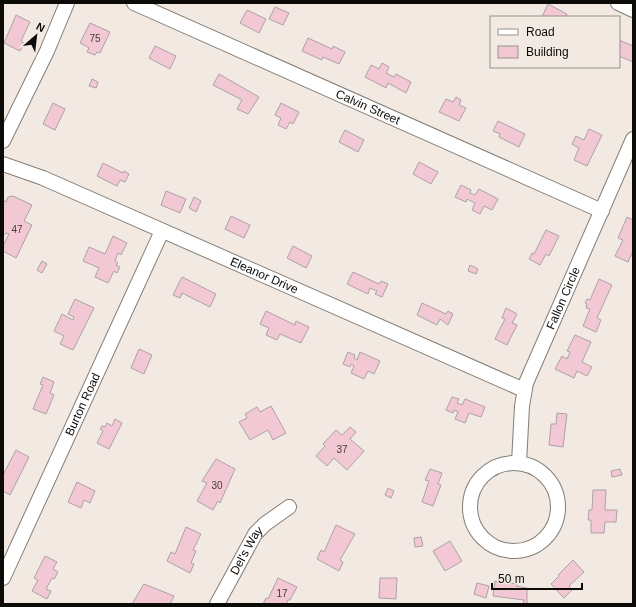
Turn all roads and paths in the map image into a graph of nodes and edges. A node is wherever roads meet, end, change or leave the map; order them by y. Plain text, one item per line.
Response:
1 (67, 3) edge
2 (134, 3) edge
3 (618, 3) edge
4 (633, 10) edge
5 (633, 139) edge
6 (3, 141) edge
7 (3, 164) edge
8 (602, 211) junction
9 (162, 231) junction
10 (524, 390) junction
11 (519, 463) junction
12 (289, 507) dead end
13 (3, 578) edge
14 (217, 604) edge

1 - 6 street
2 - 8 street, Calvin Street
3 - 4 street
5 - 8 street, Fallon Circle
7 - 9 street, Eleanor Drive
8 - 10 street, Fallon Circle
9 - 10 street, Eleanor Drive
9 - 13 street, Burton Road
10 - 11 street, Fallon Circle
11 - 11 street
12 - 14 street, Del's Way

